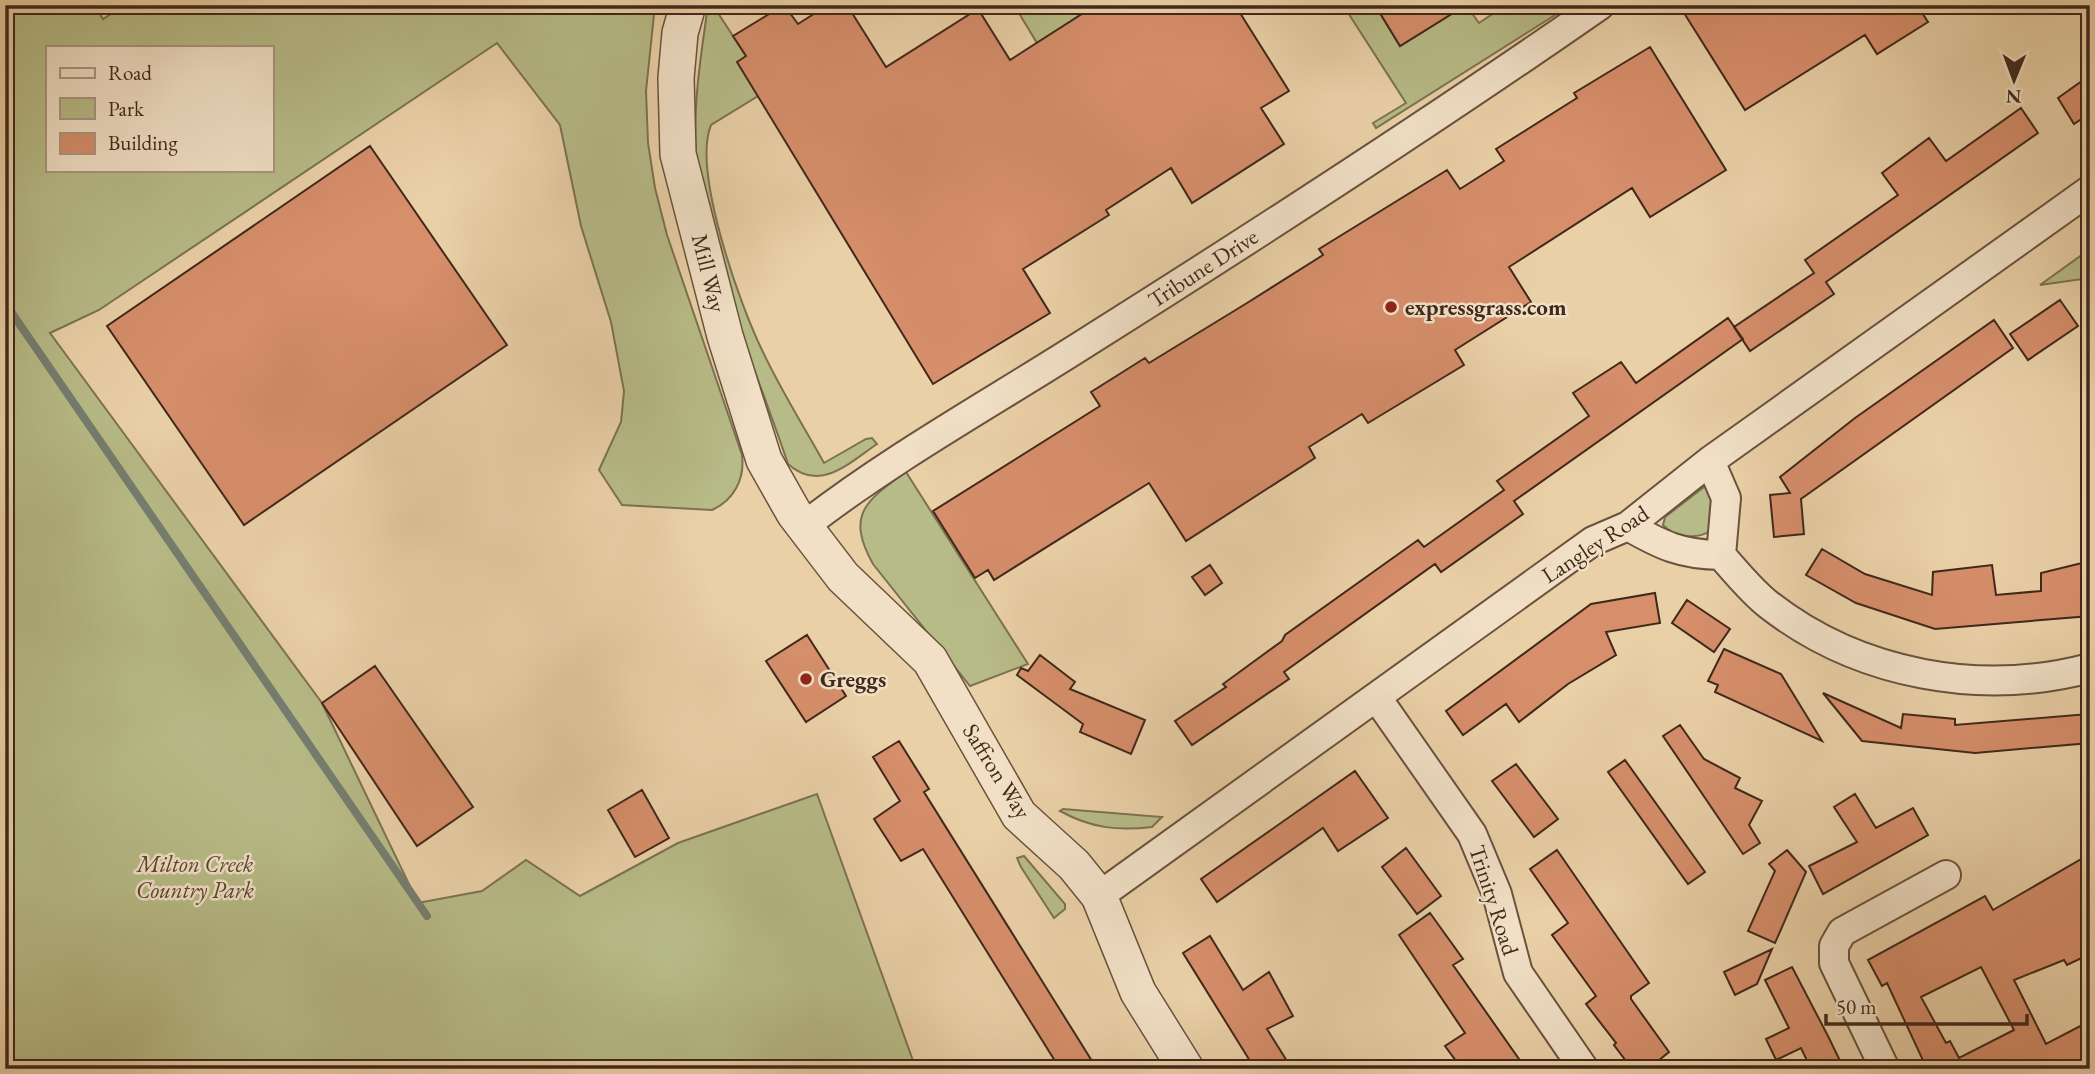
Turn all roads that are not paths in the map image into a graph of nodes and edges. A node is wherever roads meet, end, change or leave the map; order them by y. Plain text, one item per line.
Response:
1 (688, 5) edge
2 (1600, 5) edge
3 (2090, 190) edge
4 (1710, 461) junction
5 (1628, 526) junction
6 (803, 527) junction
7 (1721, 555) junction
8 (2090, 668) edge
9 (1377, 698) junction
10 (1946, 875) dead end
11 (1099, 896) junction
12 (1186, 1069) edge
13 (1584, 1069) edge
14 (1885, 1069) edge

1 - 6 street, Mill Way
2 - 6 street, Tribune Drive
3 - 4 street, Langley Road
4 - 5 street, Langley Road
4 - 7 street
5 - 7 street
5 - 9 street, Langley Road
6 - 11 street, Saffron Way
7 - 8 street
9 - 11 street, Langley Road
9 - 13 street, Trinity Road
10 - 14 street
11 - 12 street, Saffron Way

